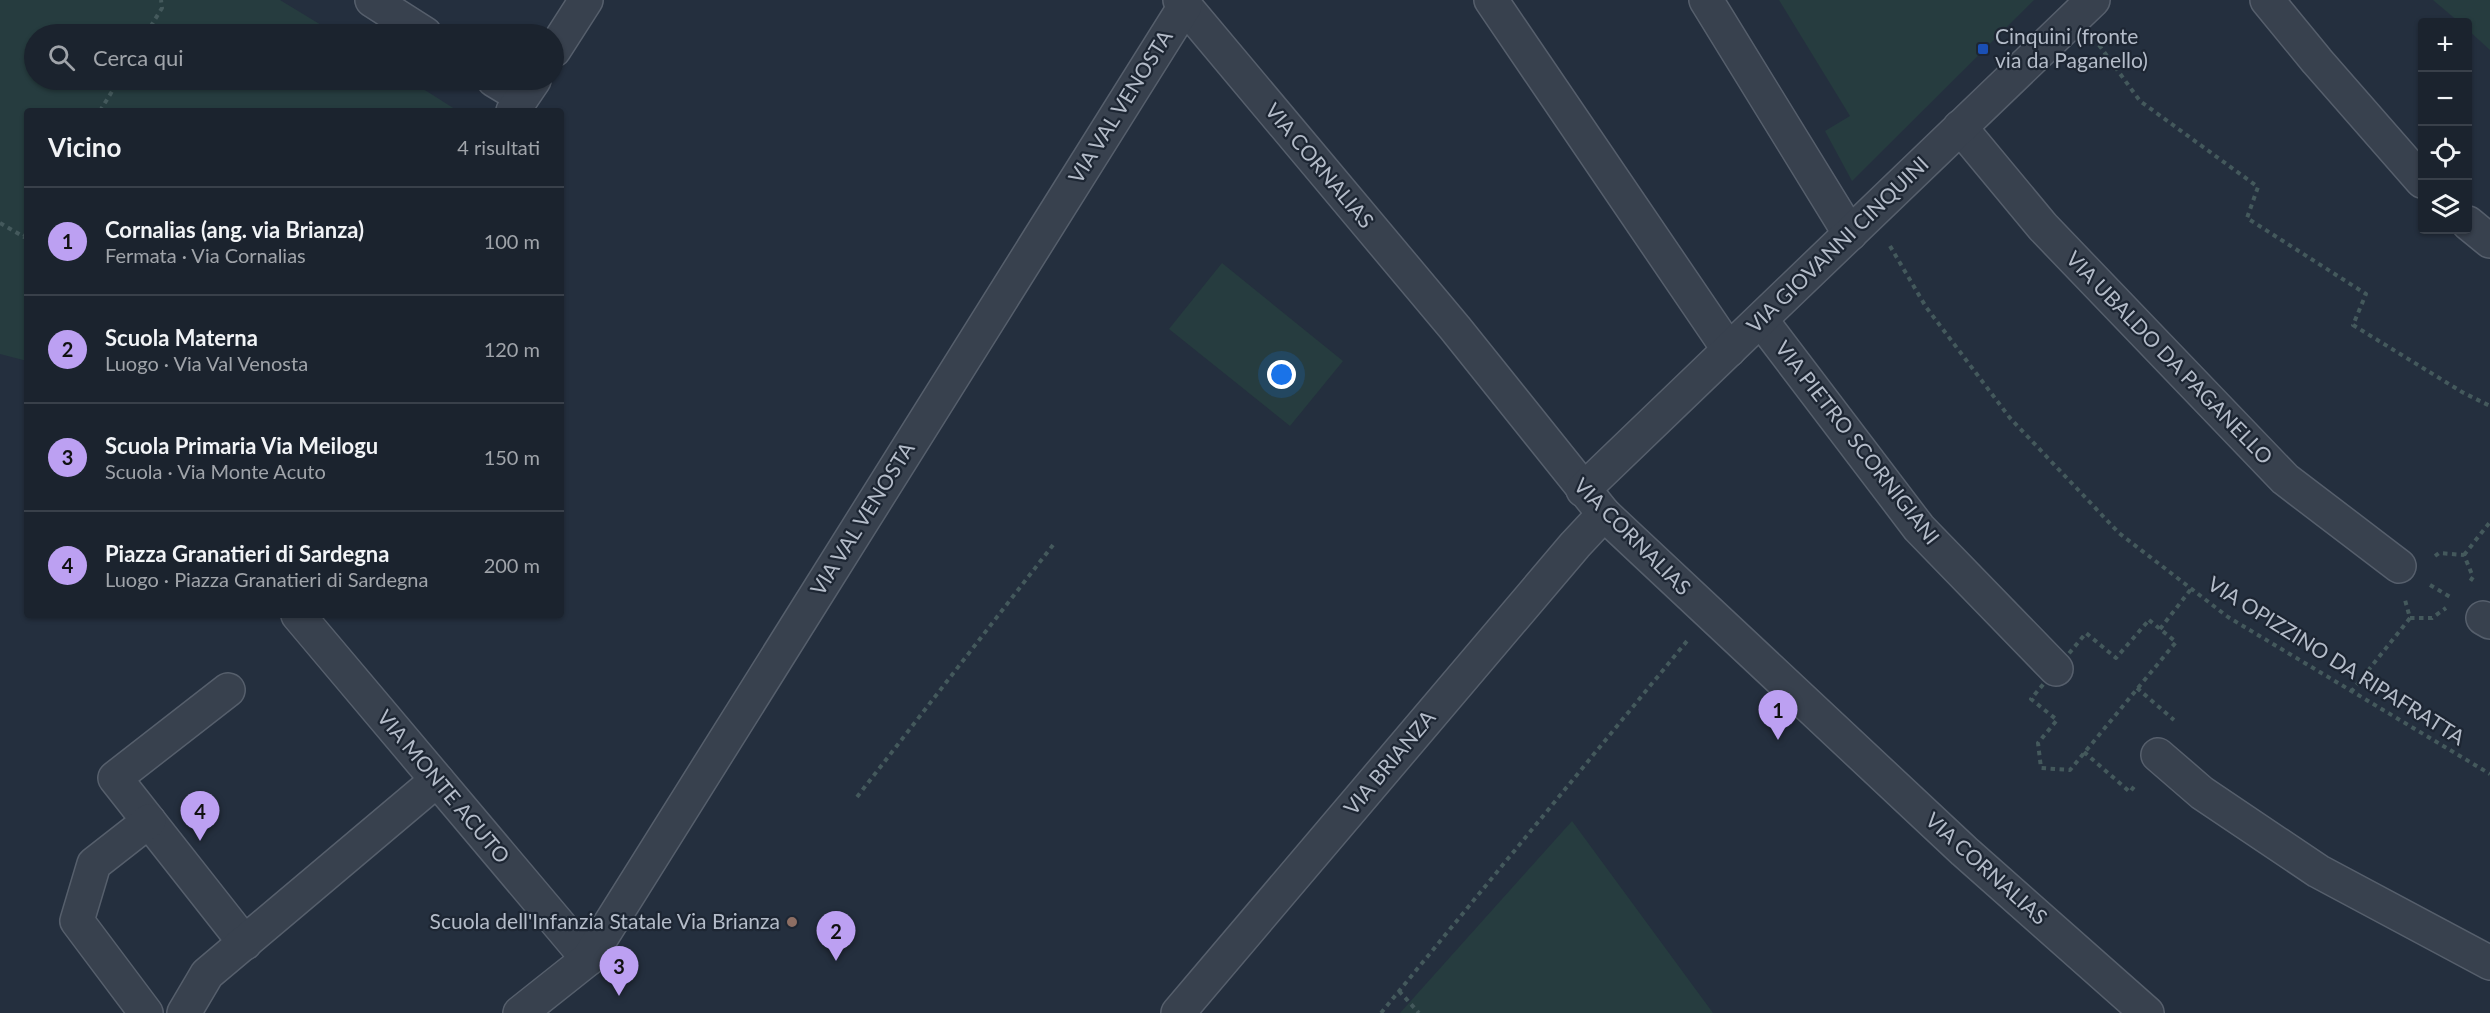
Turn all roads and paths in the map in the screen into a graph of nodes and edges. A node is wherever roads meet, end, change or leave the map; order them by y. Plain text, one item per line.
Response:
1 (161, 0) edge
2 (372, 0) edge
3 (586, 0) edge
4 (1491, 0) edge
5 (1706, 0) edge
6 (2267, 0) edge
7 (1182, 3) edge
8 (2086, 7) edge
9 (152, 24) edge
10 (409, 24) edge
11 (564, 34) edge
12 (113, 90) edge
13 (102, 108) edge
14 (1960, 127) junction
15 (2421, 180) edge
16 (0, 223) edge
17 (1861, 224) junction
18 (2472, 226) edge
19 (24, 237) edge
20 (2490, 241) edge
21 (1761, 320) junction
22 (1729, 350) junction
23 (2490, 406) edge
24 (1593, 502) junction
25 (2490, 522) edge
26 (1053, 545) dead end
27 (2464, 555) junction
28 (2406, 571) junction
29 (2191, 588) junction
30 (2476, 614) edge
31 (301, 618) edge
32 (2410, 618) junction
33 (1694, 632) dead end
34 (2056, 669) dead end
35 (228, 690) dead end
36 (2350, 692) junction
37 (2057, 720) dead end
38 (2158, 755) dead end
39 (2490, 774) edge
40 (437, 780) junction
41 (857, 798) dead end
42 (149, 821) junction
43 (245, 943) junction
44 (588, 959) junction
45 (2490, 963) edge
46 (1399, 991) junction
47 (146, 1013) edge
48 (184, 1013) edge
49 (520, 1013) edge
50 (1178, 1013) edge
51 (1381, 1013) edge
52 (1419, 1013) edge
53 (2147, 1013) edge

1 - 9 path
2 - 10 street
3 - 11 street
4 - 22 street
5 - 17 street
6 - 15 street
7 - 24 street, VIA CORNALIAS
7 - 44 street, VIA VAL VENOSTA
8 - 14 street, VIA GIOVANNI CINQUINI
8 - 23 path
12 - 13 path
14 - 17 street, VIA GIOVANNI CINQUINI
14 - 28 street, VIA UBALDO DA PAGANELLO
16 - 19 path
17 - 21 street, VIA GIOVANNI CINQUINI
17 - 29 path, VIA OPIZZINO DA RIPAFRATTA
18 - 20 street
21 - 22 street, VIA GIOVANNI CINQUINI
21 - 34 street, VIA PIETRO SCORNIGIANI
22 - 24 street, VIA GIOVANNI CINQUINI
24 - 50 street, VIA BRIANZA
24 - 53 street, VIA CORNALIAS
25 - 27 path
26 - 41 path
27 - 28 path
27 - 30 path
28 - 30 path
28 - 32 path
29 - 36 path, VIA OPIZZINO DA RIPAFRATTA
29 - 37 path
30 - 32 path
31 - 40 street, VIA MONTE ACUTO
32 - 36 path
33 - 46 path
35 - 42 street
36 - 39 path, VIA OPIZZINO DA RIPAFRATTA
38 - 45 street
40 - 43 street
40 - 44 street, VIA MONTE ACUTO
42 - 43 street
42 - 47 street
43 - 48 street
44 - 49 street, VIA VAL VENOSTA
46 - 51 path
46 - 52 path

